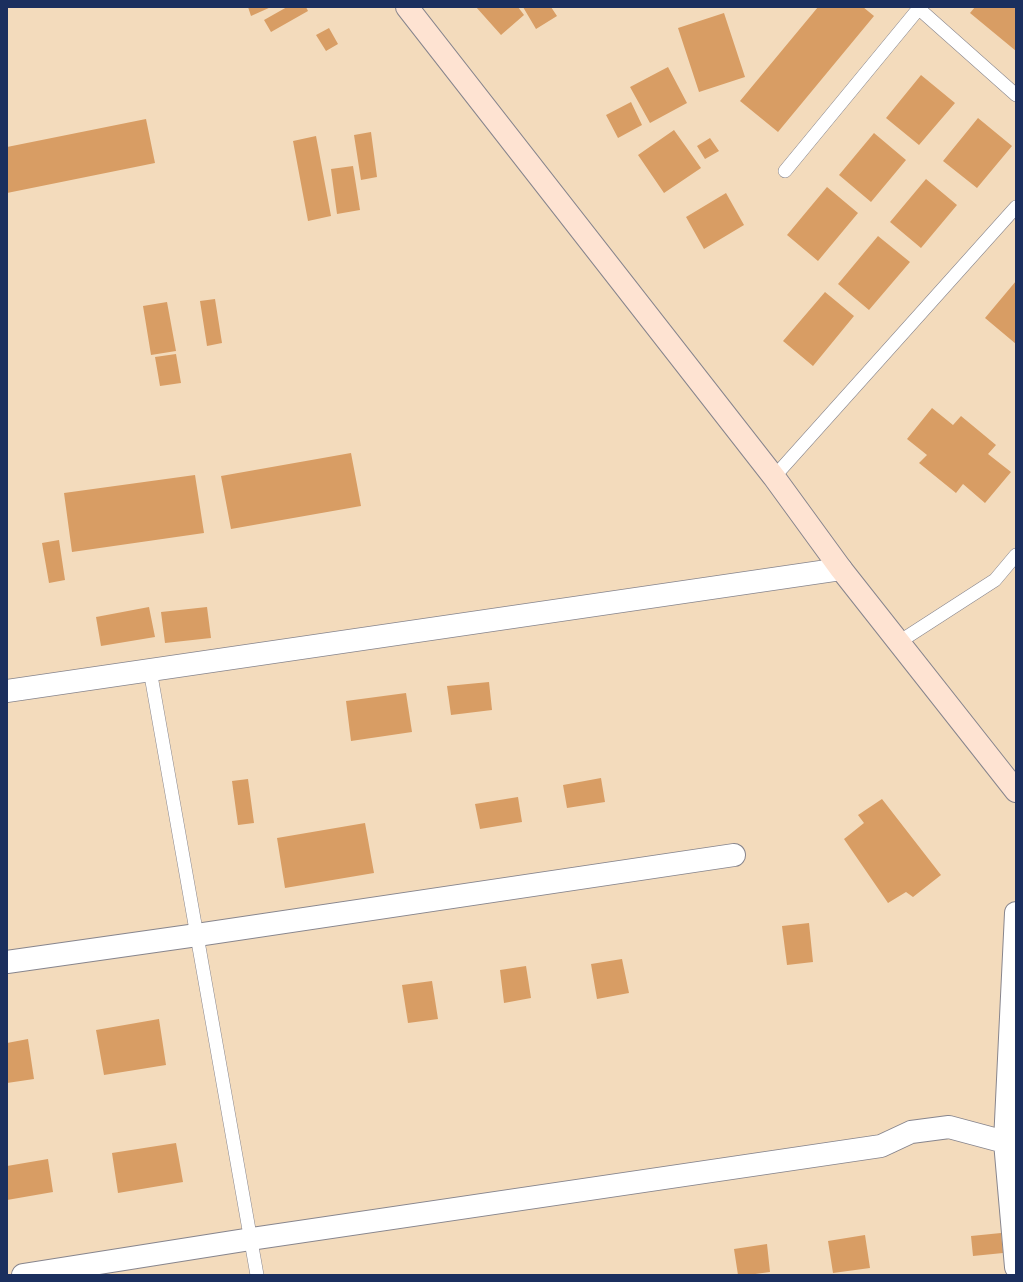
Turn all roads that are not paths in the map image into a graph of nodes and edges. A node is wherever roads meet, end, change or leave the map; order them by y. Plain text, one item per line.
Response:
1 (407, 7) edge
2 (918, 8) edge
3 (1016, 95) edge
4 (784, 171) dead end
5 (1016, 207) edge
6 (774, 477) junction
7 (1016, 555) edge
8 (841, 569) junction
9 (899, 642) junction
10 (150, 670) junction
11 (7, 691) edge
12 (1016, 791) edge
13 (734, 855) dead end
14 (1016, 913) edge
15 (197, 935) junction
16 (7, 962) edge
17 (1005, 1142) junction
18 (251, 1239) junction
19 (1016, 1267) edge
20 (22, 1275) edge
21 (257, 1275) edge

1 - 6 main road
2 - 3 lane
2 - 4 lane
5 - 6 lane
6 - 8 main road
7 - 9 lane
8 - 9 main road
8 - 10 street
9 - 12 main road
10 - 11 street
10 - 15 lane
13 - 15 street
14 - 17 street
15 - 16 street
15 - 18 lane
17 - 18 street
17 - 19 street
18 - 20 street
18 - 21 lane

